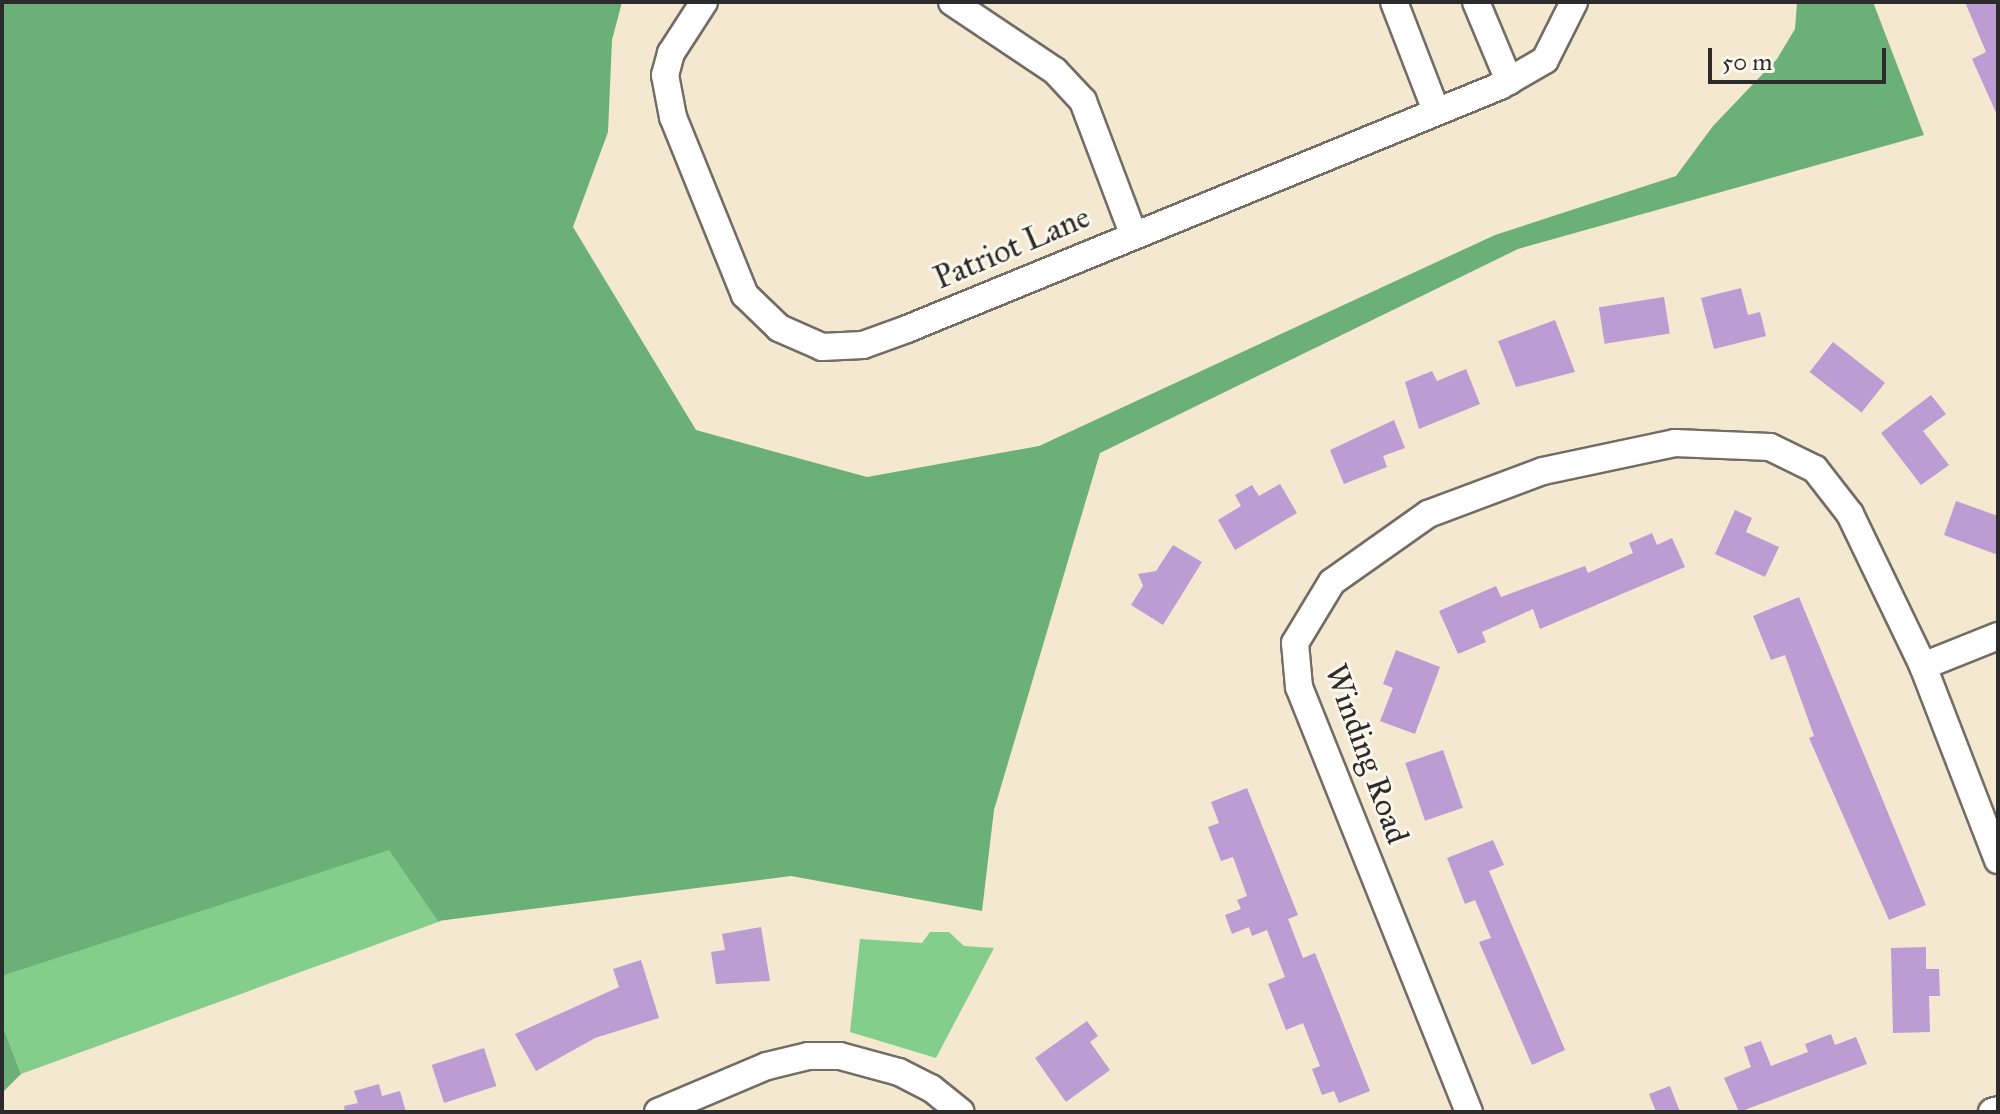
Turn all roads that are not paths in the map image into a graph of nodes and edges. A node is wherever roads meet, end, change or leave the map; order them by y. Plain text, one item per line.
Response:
1 (704, 2) edge
2 (952, 2) edge
3 (1394, 2) edge
4 (1476, 2) edge
5 (1574, 2) edge
6 (1509, 81) junction
7 (1436, 111) junction
8 (1133, 233) junction
9 (1998, 636) edge
10 (1923, 666) junction
11 (1998, 860) edge
12 (1998, 1110) edge
13 (658, 1112) edge
14 (961, 1112) edge
15 (1469, 1112) edge
16 (1992, 1112) edge

1 - 8 street, Patriot Lane
2 - 8 street
3 - 7 street
4 - 6 street
5 - 6 street, Patriot Lane
6 - 7 street, Patriot Lane
7 - 8 street, Patriot Lane
9 - 10 street
10 - 11 street, Winding Road
10 - 15 street, Winding Road
12 - 16 street
13 - 14 street

